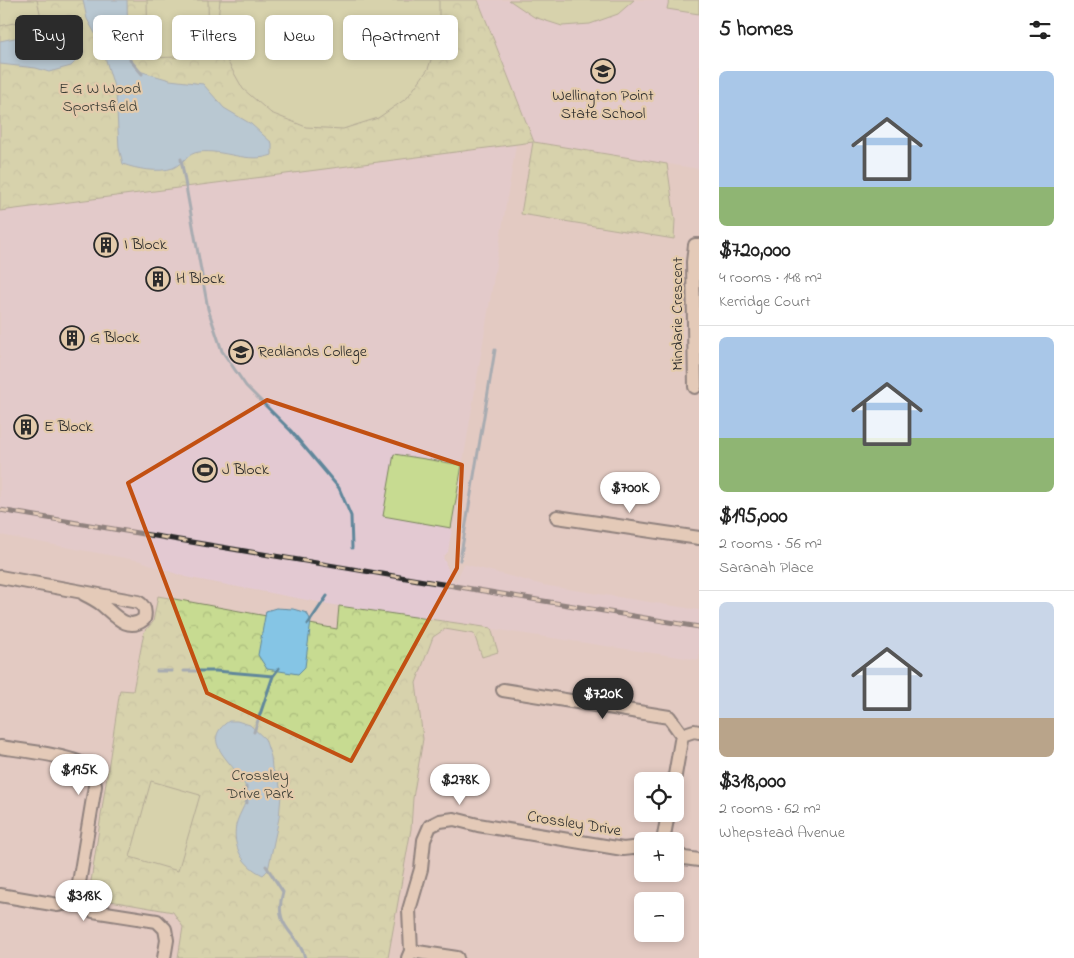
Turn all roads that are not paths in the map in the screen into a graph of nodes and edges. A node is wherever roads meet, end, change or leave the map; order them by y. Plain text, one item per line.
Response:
1 (699, 245) edge
2 (695, 387) dead end
3 (557, 517) dead end
4 (699, 538) edge
5 (0, 577) edge
6 (84, 594) dead end
7 (503, 690) dead end
8 (699, 732) edge
9 (682, 735) junction
10 (0, 747) edge
11 (676, 772) edge
12 (634, 847) edge
13 (684, 858) edge
14 (699, 860) edge
15 (0, 895) edge
16 (76, 900) junction
17 (410, 954) edge
18 (164, 958) edge
19 (457, 958) edge

1 - 2 street, Mindarie Crescent
3 - 4 street
5 - 6 street
7 - 9 street
8 - 9 street
9 - 11 street
10 - 16 street
12 - 17 street, Crossley Drive
13 - 14 street
15 - 16 street
16 - 18 street
17 - 19 street

